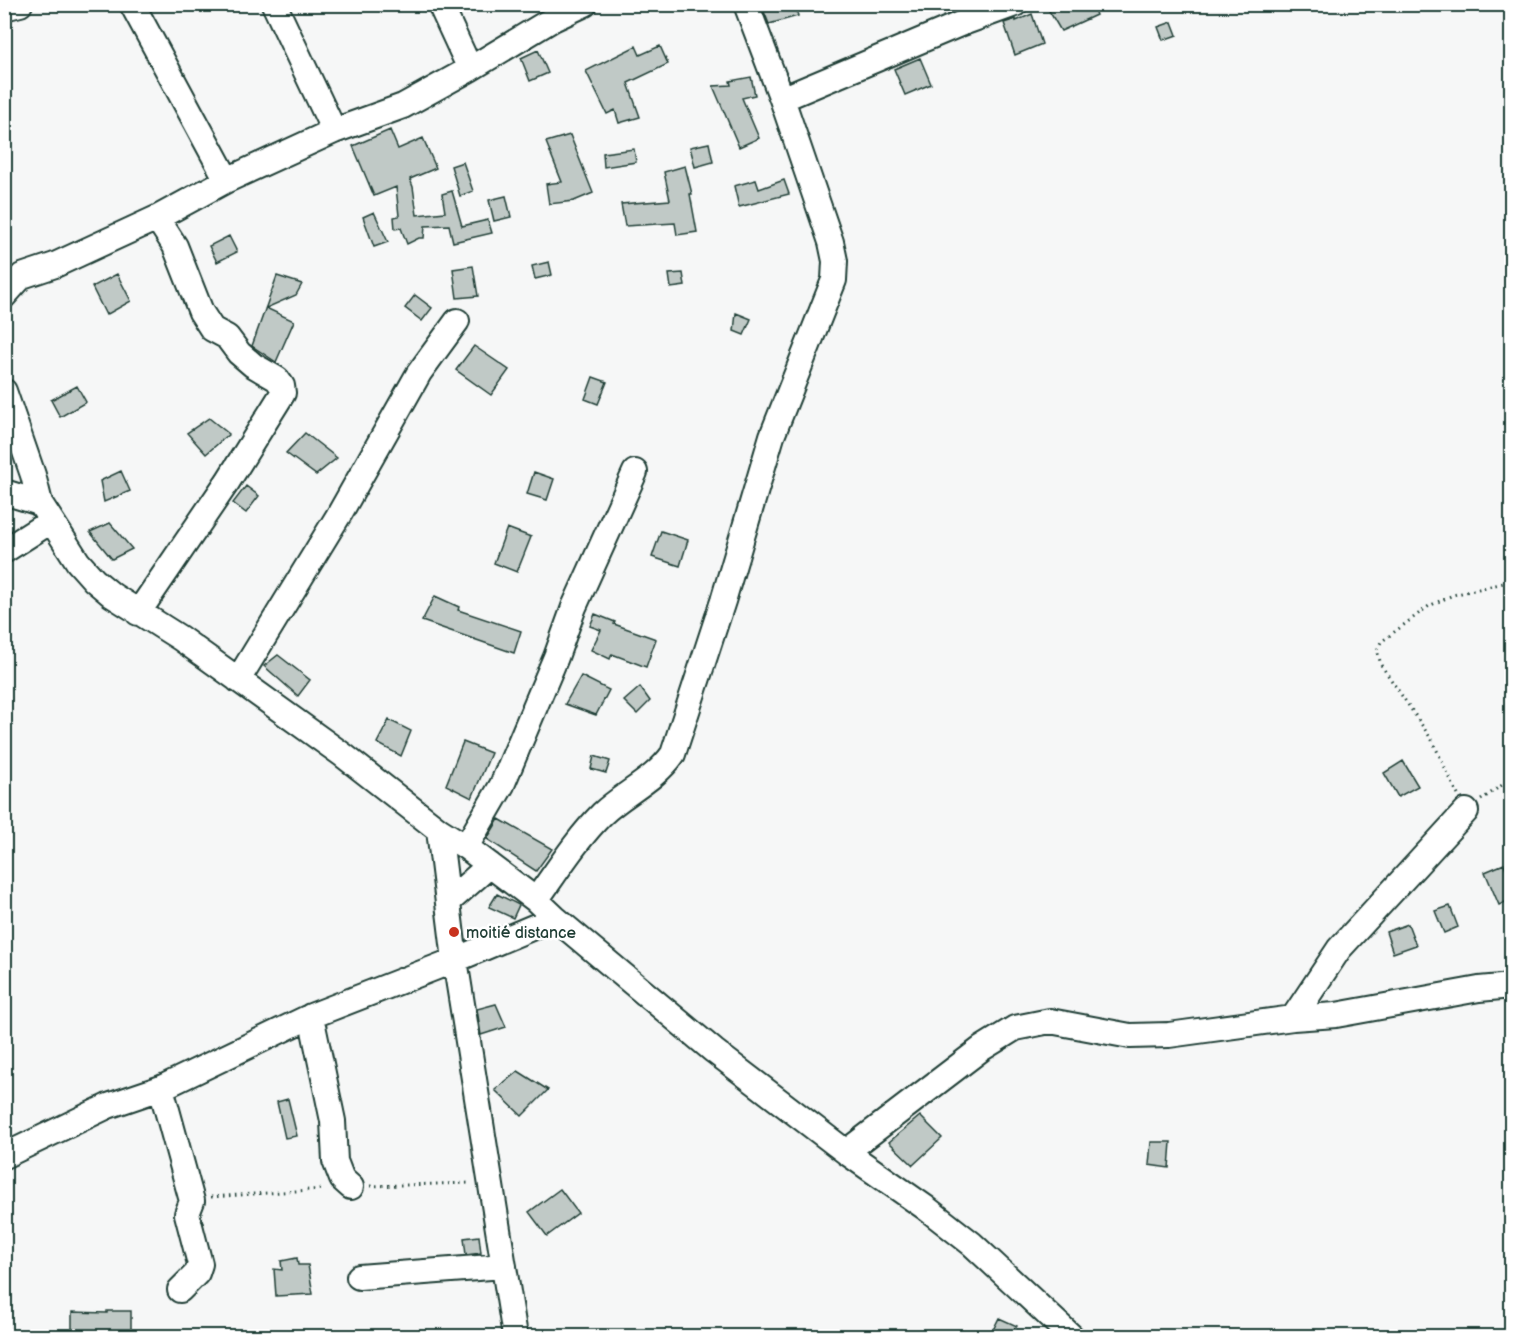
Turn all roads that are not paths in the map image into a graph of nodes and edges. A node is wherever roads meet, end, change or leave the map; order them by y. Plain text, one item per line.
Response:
1 (20, 4) edge
2 (132, 4) edge
3 (274, 4) edge
4 (440, 4) edge
5 (585, 4) edge
6 (746, 4) edge
7 (1015, 4) edge
8 (4, 8) edge
9 (470, 69) junction
10 (782, 99) junction
11 (334, 131) junction
12 (227, 180) junction
13 (157, 218) junction
14 (13, 276) edge
15 (4, 296) edge
16 (457, 321) dead end
17 (4, 391) edge
18 (635, 472) dead end
19 (4, 492) edge
20 (46, 512) junction
21 (4, 551) edge
22 (138, 613) junction
23 (238, 680) junction
24 (1466, 811) road end
25 (439, 831) junction
26 (466, 846) junction
27 (490, 865) junction
28 (536, 900) junction
29 (448, 902) junction
30 (555, 918) junction
31 (455, 960) junction
32 (1512, 986) edge
33 (311, 1016) junction
34 (1293, 1018) junction
35 (161, 1088) junction
36 (846, 1152) junction
37 (4, 1156) edge
38 (351, 1187) dead end
39 (504, 1266) junction
40 (359, 1277) dead end
41 (180, 1290) dead end
42 (515, 1336) edge
43 (1071, 1336) edge

1 - 8 street
2 - 12 street
3 - 11 street
4 - 9 street
5 - 9 street
6 - 10 street
7 - 10 street
9 - 11 street
10 - 28 street
11 - 12 street
12 - 13 street
13 - 14 street
13 - 22 street
14 - 15 street
16 - 23 street
17 - 20 street
18 - 26 street
19 - 20 street
20 - 21 street
20 - 22 street
22 - 23 street
23 - 25 street
24 - 34 street
25 - 26 street
25 - 29 street
26 - 27 street
27 - 28 street
27 - 29 street
28 - 30 street
29 - 31 street
30 - 31 street
30 - 36 street
31 - 33 street
31 - 39 street
32 - 34 street
33 - 35 street
33 - 38 street
34 - 36 street
35 - 37 street
35 - 41 street
36 - 43 street
39 - 40 street
39 - 42 street

